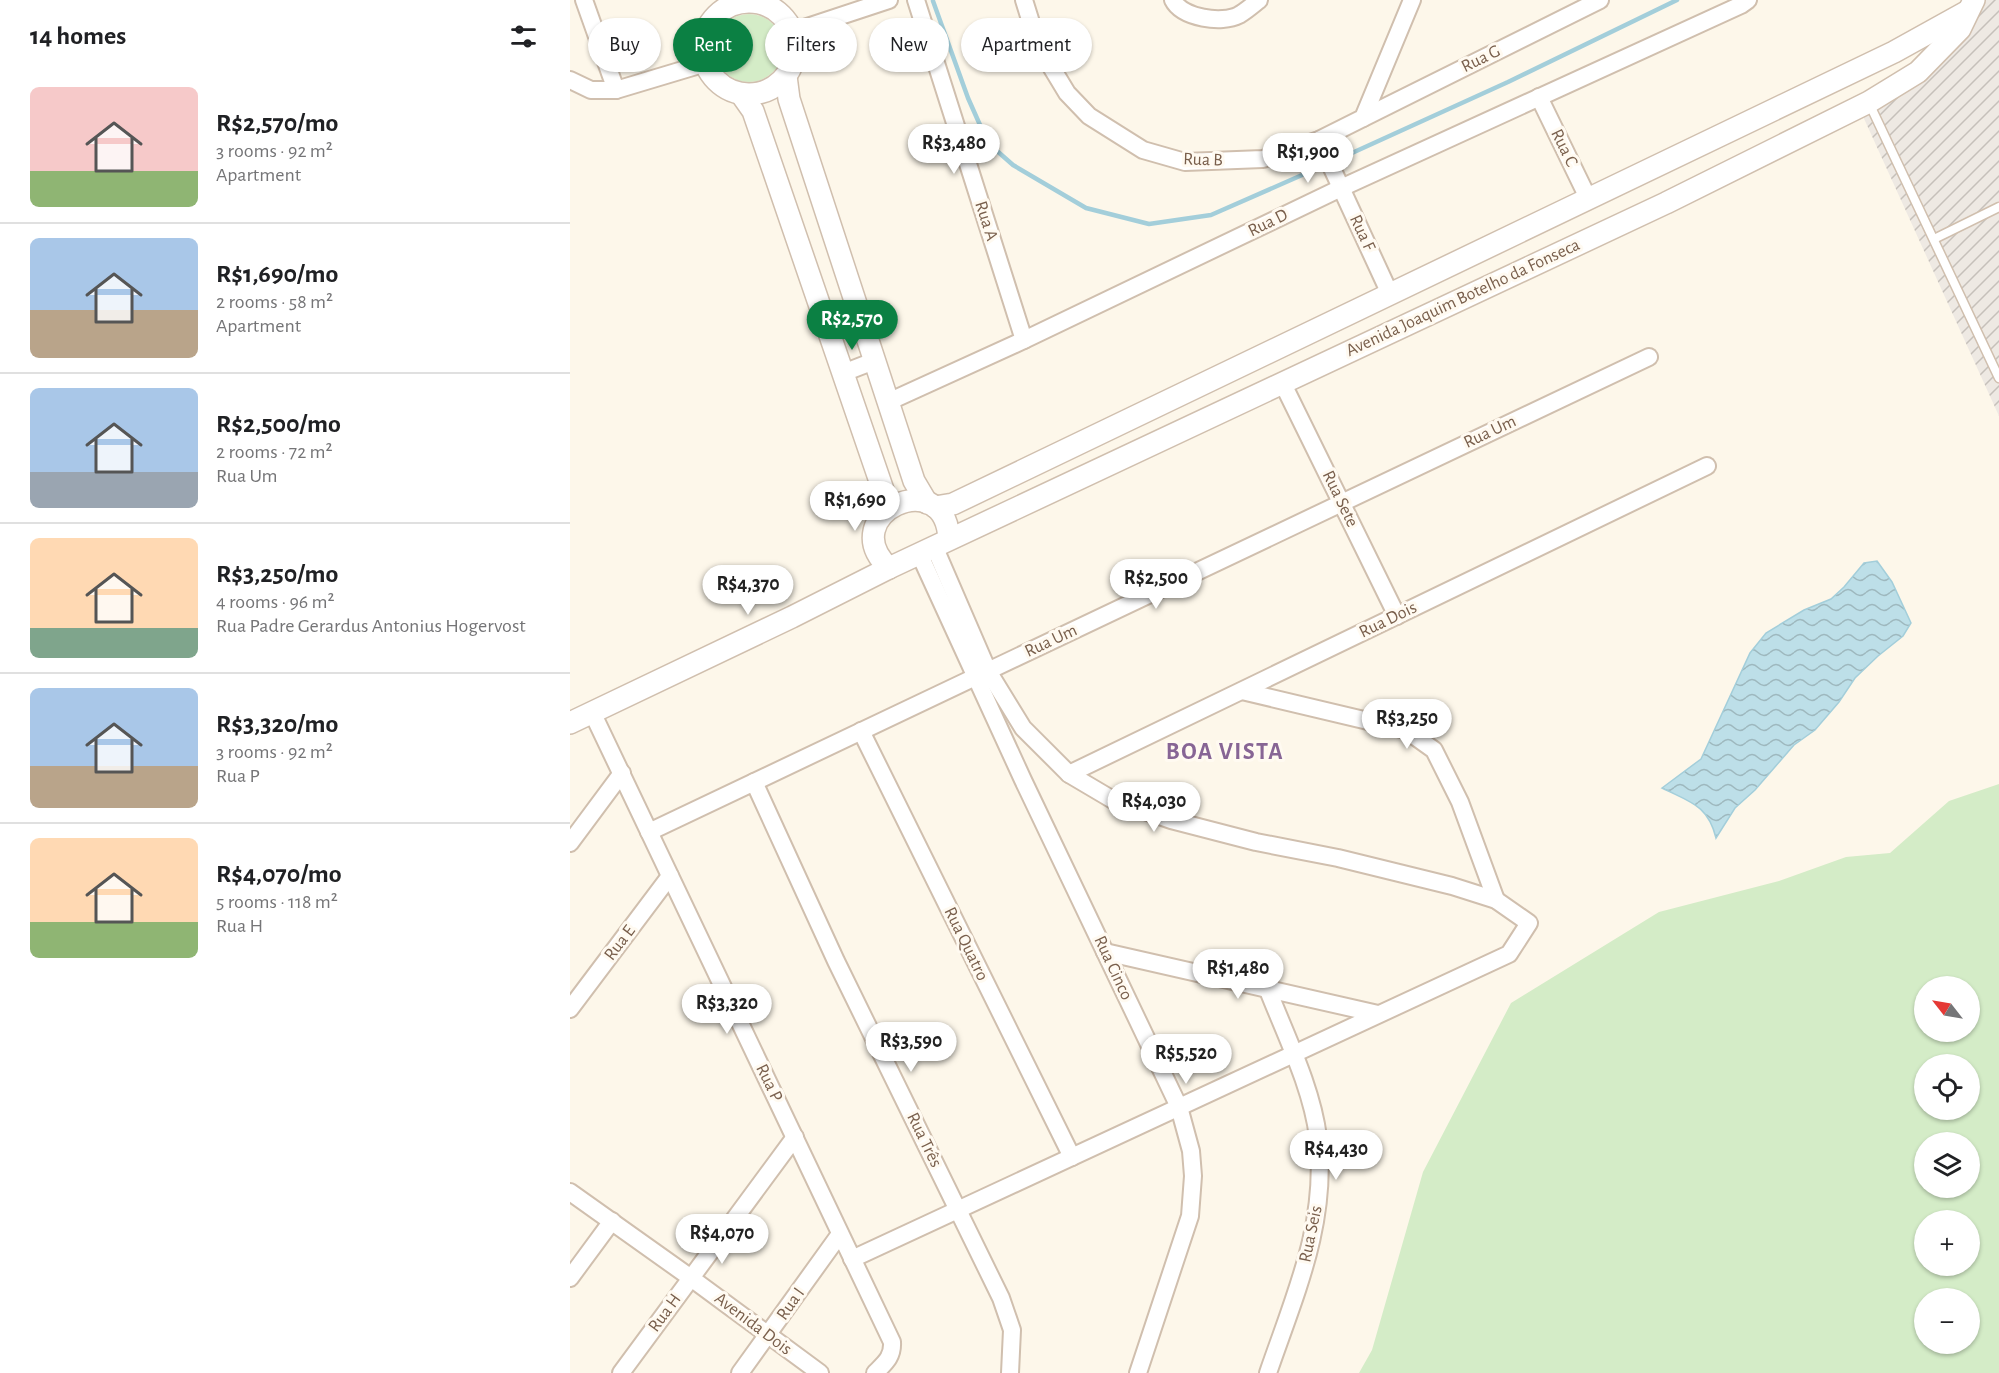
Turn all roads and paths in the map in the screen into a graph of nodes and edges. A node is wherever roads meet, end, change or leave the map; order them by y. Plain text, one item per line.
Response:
1 (584, 0) edge
2 (889, 0) edge
3 (916, 0) edge
4 (1024, 0) edge
5 (1173, 0) edge
6 (1259, 0) edge
7 (1413, 0) edge
8 (1600, 0) edge
9 (1748, 0) edge
10 (762, 2) edge
11 (1971, 5) edge
12 (715, 8) edge
13 (783, 18) edge
14 (834, 18) edge
15 (676, 72) edge
16 (710, 72) edge
17 (788, 72) edge
18 (786, 76) junction
19 (570, 80) edge
20 (616, 90) junction
21 (741, 94) junction
22 (1539, 97) junction
23 (1869, 102) junction
24 (1363, 118) junction
25 (1319, 140) junction
26 (1341, 188) junction
27 (1588, 198) junction
28 (1999, 207) edge
29 (1934, 239) junction
30 (1390, 294) junction
31 (1024, 340) junction
32 (1649, 357) dead end
33 (874, 361) junction
34 (843, 373) junction
35 (1999, 378) edge
36 (1282, 382) junction
37 (888, 402) junction
38 (1707, 466) dead end
39 (1341, 503) junction
40 (931, 505) junction
41 (885, 511) junction
42 (934, 546) junction
43 (889, 568) junction
44 (1397, 616) junction
45 (982, 674) junction
46 (1242, 691) junction
47 (592, 712) junction
48 (570, 723) edge
49 (861, 731) junction
50 (622, 773) junction
51 (1069, 774) junction
52 (754, 782) junction
53 (649, 832) junction
54 (570, 843) edge
55 (670, 876) junction
56 (1496, 900) junction
57 (1105, 952) junction
58 (1268, 990) junction
59 (570, 1009) edge
60 (1378, 1014) junction
61 (1293, 1054) junction
62 (1179, 1107) junction
63 (795, 1137) junction
64 (1072, 1157) junction
65 (570, 1192) edge
66 (958, 1210) junction
67 (612, 1221) junction
68 (840, 1234) junction
69 (852, 1259) junction
70 (570, 1278) edge
71 (691, 1278) junction
72 (768, 1336) junction
73 (621, 1373) edge
74 (740, 1373) edge
75 (820, 1373) edge
76 (875, 1373) edge
77 (1010, 1373) edge
78 (1138, 1373) edge
79 (1268, 1373) edge

1 - 20 street
2 - 14 street
3 - 31 street, Rua A
4 - 25 street, Rua B
5 - 6 street
7 - 24 street
8 - 24 street, Rua G
9 - 22 street, Rua D
10 - 12 street
10 - 13 street
11 - 23 street, Avenida Joaquim Botelho da Fonseca
11 - 27 street
15 - 20 street
16 - 21 street
17 - 18 street
18 - 21 street
18 - 33 street
19 - 20 street
21 - 34 street
22 - 26 street, Rua D
22 - 27 street, Rua C
23 - 29 lane
23 - 36 street, Avenida Joaquim Botelho da Fonseca
24 - 25 street, Rua B
25 - 26 street, Rua F
26 - 30 street, Rua F
26 - 31 street, Rua D
27 - 30 street
28 - 29 lane
29 - 35 lane
30 - 40 street
31 - 37 street, Rua D
32 - 39 street, Rua Um
33 - 34 street
33 - 37 street
34 - 41 street
36 - 39 street, Rua Sete
36 - 42 street, Avenida Joaquim Botelho da Fonseca
37 - 40 street
38 - 44 street, Rua Dois
39 - 44 street, Rua Sete
39 - 45 street, Rua Um
40 - 41 street
40 - 42 street
41 - 43 street
42 - 43 street
42 - 45 street
43 - 47 street
44 - 46 street, Rua Dois
45 - 49 street, Rua Um
45 - 51 street
45 - 57 street, Rua Cinco
46 - 51 street, Rua Dois
46 - 56 street
47 - 48 street
47 - 50 street, Rua P
49 - 52 street, Rua Um
49 - 64 street, Rua Quatro
50 - 53 street, Rua P
50 - 54 street
51 - 56 street
52 - 53 street, Rua Um
52 - 66 street, Rua Três
53 - 55 street, Rua P
55 - 59 street, Rua E
55 - 63 street, Rua P
56 - 60 street
57 - 58 street
57 - 62 street, Rua Cinco
58 - 60 street
58 - 61 street, Rua Seis
60 - 61 street
61 - 62 street
61 - 79 street, Rua Seis
62 - 64 street
62 - 78 street, Rua Cinco
63 - 68 street, Rua P
63 - 71 street, Rua H
64 - 66 street
65 - 67 street, Avenida Dois
66 - 69 street
66 - 77 street, Rua Três
67 - 70 street
67 - 71 street, Avenida Dois
68 - 69 street, Rua P
68 - 72 street, Rua I
69 - 76 street, Rua P
71 - 72 street, Avenida Dois
71 - 73 street, Rua H
72 - 74 street, Rua I
72 - 75 street, Avenida Dois

